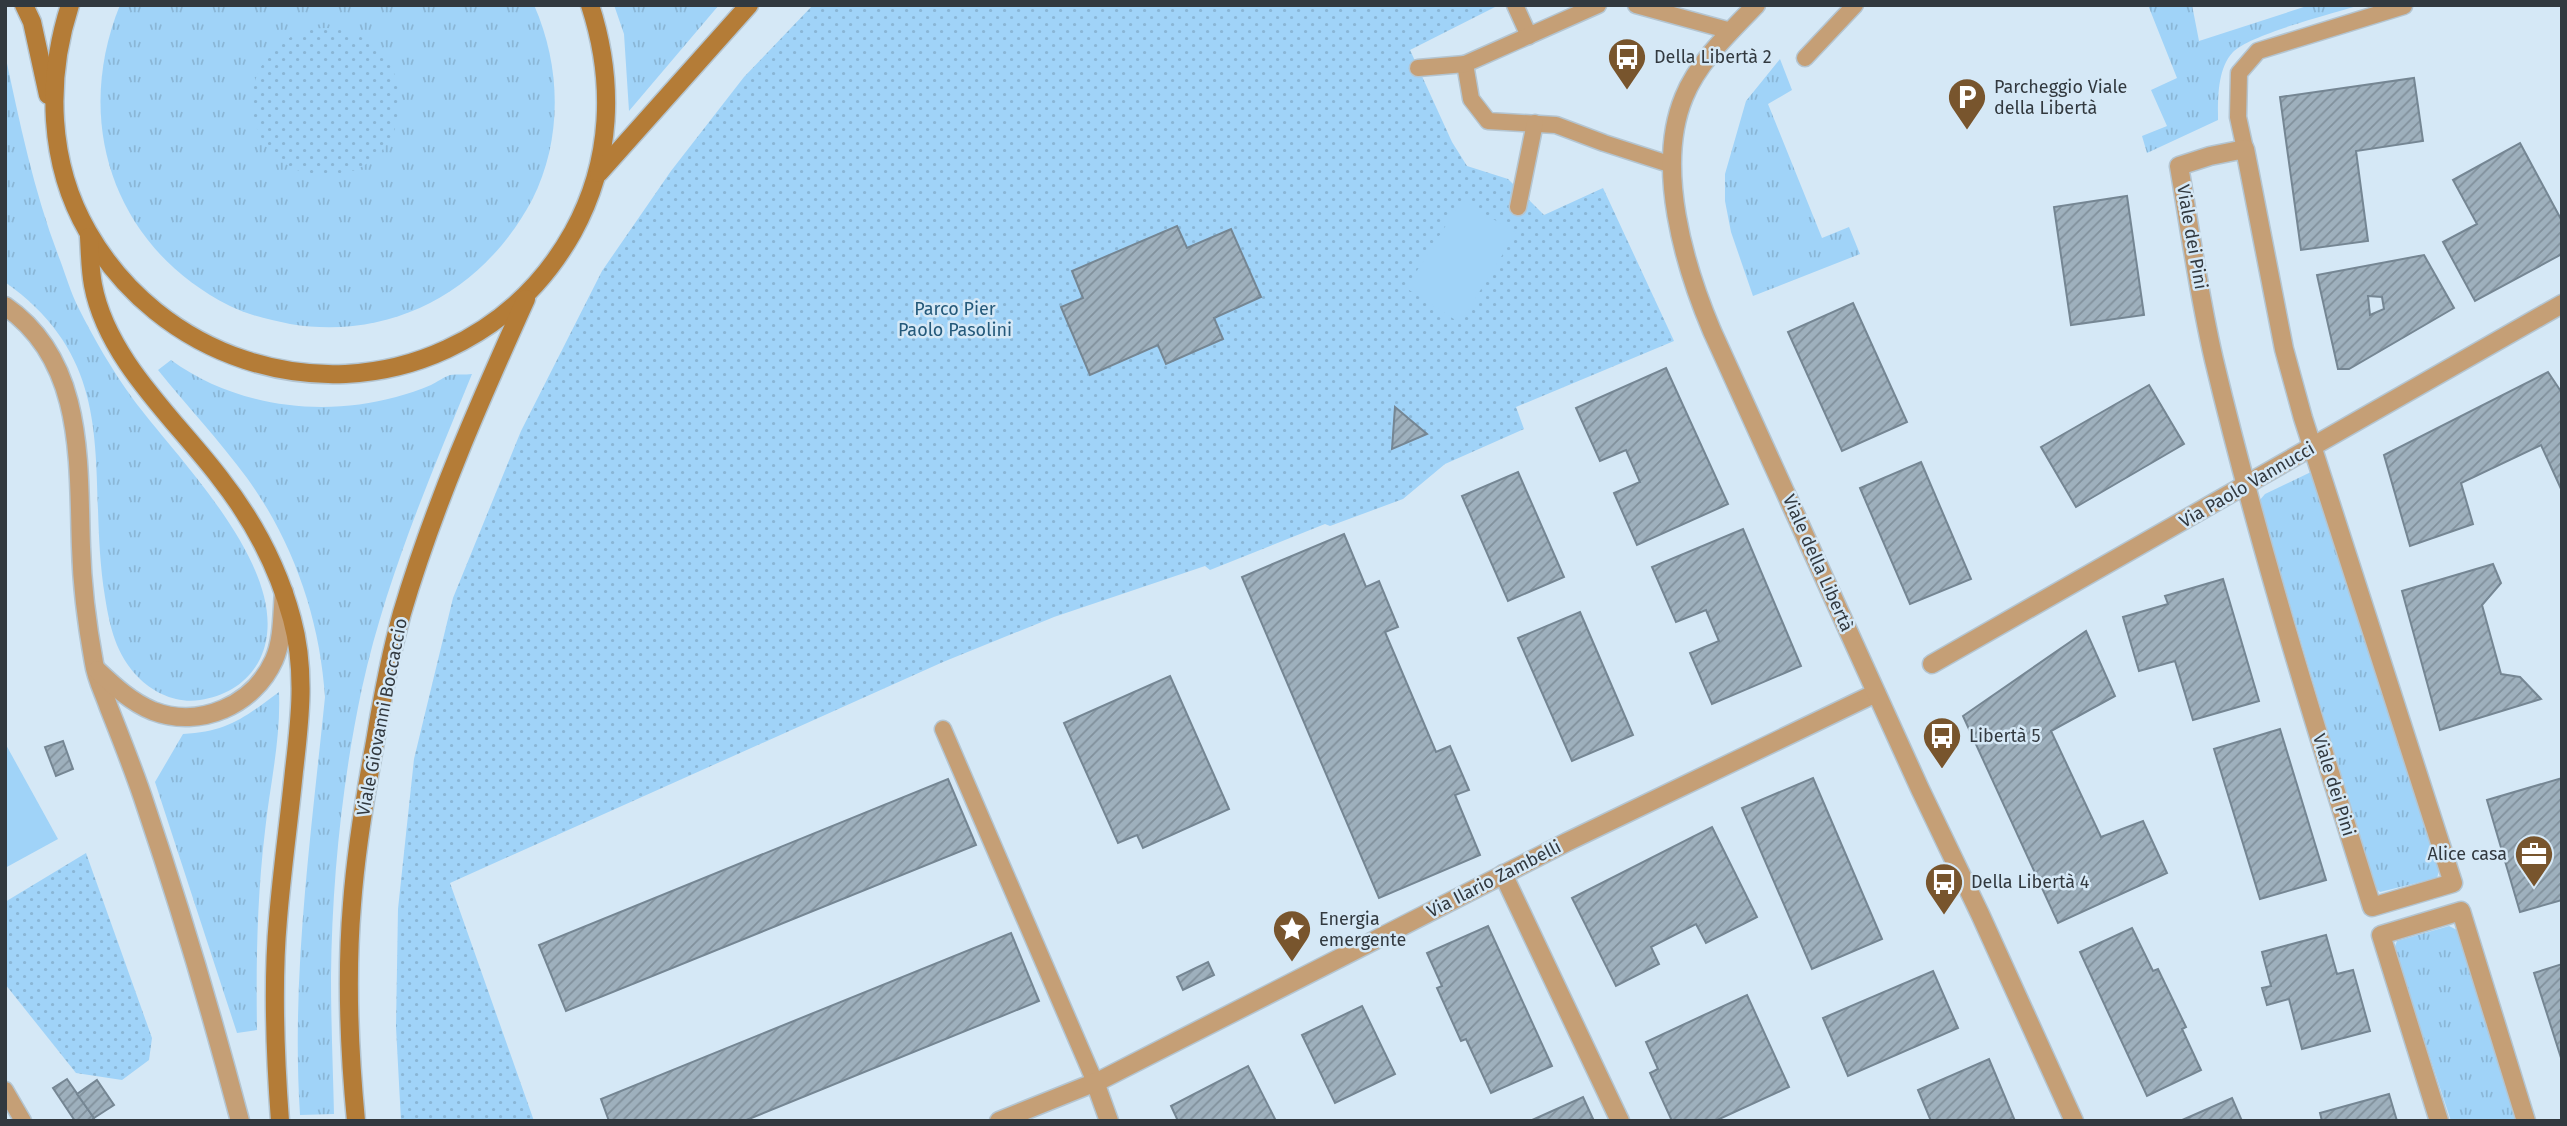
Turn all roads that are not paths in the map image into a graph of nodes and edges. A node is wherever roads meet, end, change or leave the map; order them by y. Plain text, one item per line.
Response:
1 (24, 5) edge
2 (71, 5) edge
3 (590, 5) edge
4 (749, 5) edge
5 (1515, 5) edge
6 (1598, 5) edge
7 (1636, 5) edge
8 (1756, 5) edge
9 (1855, 5) edge
10 (2404, 6) edge
11 (1731, 31) junction
12 (1529, 36) junction
13 (1805, 58) dead end
14 (1465, 64) junction
15 (1418, 68) dead end
16 (1535, 123) junction
17 (56, 132) junction
18 (2245, 149) junction
19 (1672, 165) junction
20 (597, 175) junction
21 (1518, 207) dead end
22 (89, 234) junction
23 (528, 295) junction
24 (2562, 304) edge
25 (5, 306) edge
26 (2313, 447) junction
27 (2246, 485) junction
28 (284, 592) junction
29 (1932, 664) dead end
30 (94, 667) junction
31 (1876, 693) junction
32 (943, 729) dead end
33 (1503, 874) junction
34 (1095, 1082) junction
35 (5, 1090) edge
36 (23, 1121) edge
37 (240, 1121) edge
38 (280, 1121) edge
39 (356, 1121) edge
40 (999, 1121) edge
41 (1109, 1121) edge
42 (1620, 1121) edge
43 (2074, 1121) edge
44 (2439, 1121) edge
45 (2526, 1121) edge

1 - 17 main road
2 - 17 main road, Viale Giovanni Boccaccio
3 - 20 main road, Viale Giovanni Boccaccio
4 - 20 main road, Viale Giovanni Boccaccio
5 - 12 lane
6 - 12 lane
7 - 11 lane
8 - 11 street, Viale della Libertà
9 - 13 lane
10 - 18 lane
11 - 19 street, Viale della Libertà
12 - 14 lane
14 - 15 lane
14 - 16 lane
16 - 19 lane
16 - 21 lane
17 - 22 main road, Viale Giovanni Boccaccio
18 - 26 street
18 - 27 street, Viale dei Pini
19 - 31 street, Viale della Libertà
20 - 23 main road, Viale Giovanni Boccaccio
22 - 23 main road, Viale Giovanni Boccaccio
22 - 28 main road, Viale Giovanni Boccaccio
23 - 39 main road, Viale Giovanni Boccaccio
24 - 26 street, Via Paolo Vannucci
25 - 30 street
26 - 27 street, Via Paolo Vannucci
26 - 27 street, Viale dei Pini
27 - 29 street, Via Paolo Vannucci
28 - 30 street, Viale Giovanni Boccaccio
28 - 38 main road, Viale Giovanni Boccaccio
30 - 37 street
31 - 33 street, Via Ilario Zambelli
31 - 43 street, Viale della Libertà
32 - 34 lane
33 - 34 street, Via Ilario Zambelli
33 - 42 street
34 - 40 street, Via Ilario Zambelli
34 - 41 street
35 - 36 lane
44 - 45 street

